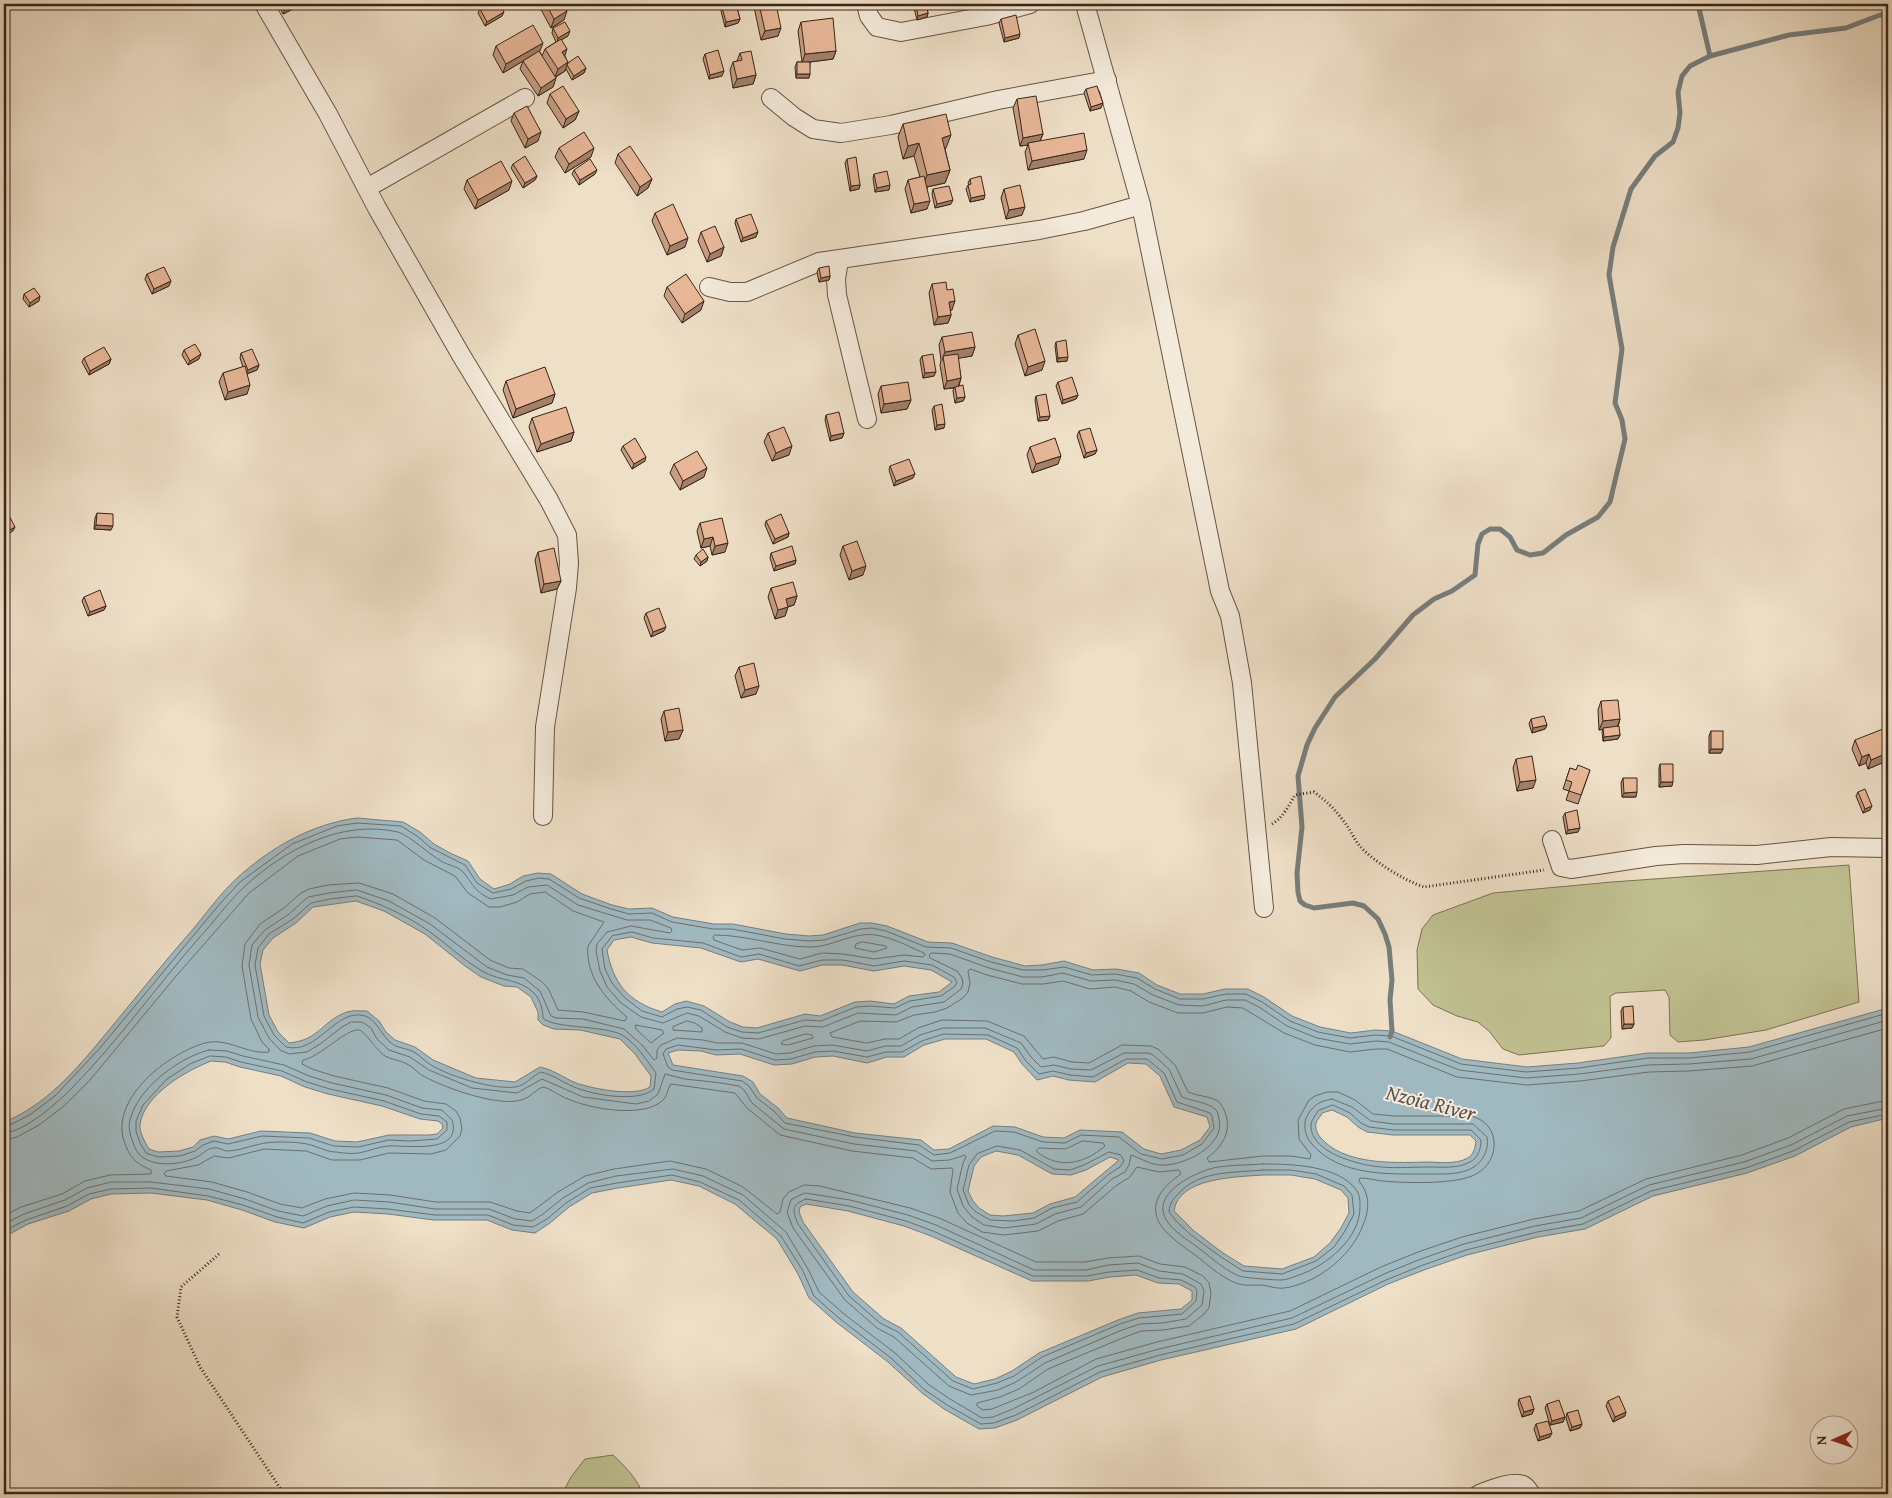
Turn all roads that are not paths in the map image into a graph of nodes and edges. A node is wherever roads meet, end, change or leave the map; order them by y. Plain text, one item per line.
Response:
1 (264, 4) edge
2 (866, 4) edge
3 (1030, 4) edge
4 (1085, 4) edge
5 (1107, 80) junction
6 (525, 98) dead end
7 (771, 98) dead end
8 (367, 188) junction
9 (1141, 205) junction
10 (838, 260) junction
11 (709, 287) dead end
12 (867, 419) dead end
13 (544, 816) dead end
14 (1552, 840) dead end
15 (1888, 848) edge
16 (1264, 908) dead end
17 (1479, 1494) edge
18 (1531, 1494) edge

1 - 8 street
2 - 3 street
4 - 5 street
5 - 7 street
5 - 9 street
6 - 8 street
8 - 13 street
9 - 10 street
9 - 16 street
10 - 11 street
10 - 12 street
14 - 15 street
17 - 18 street

